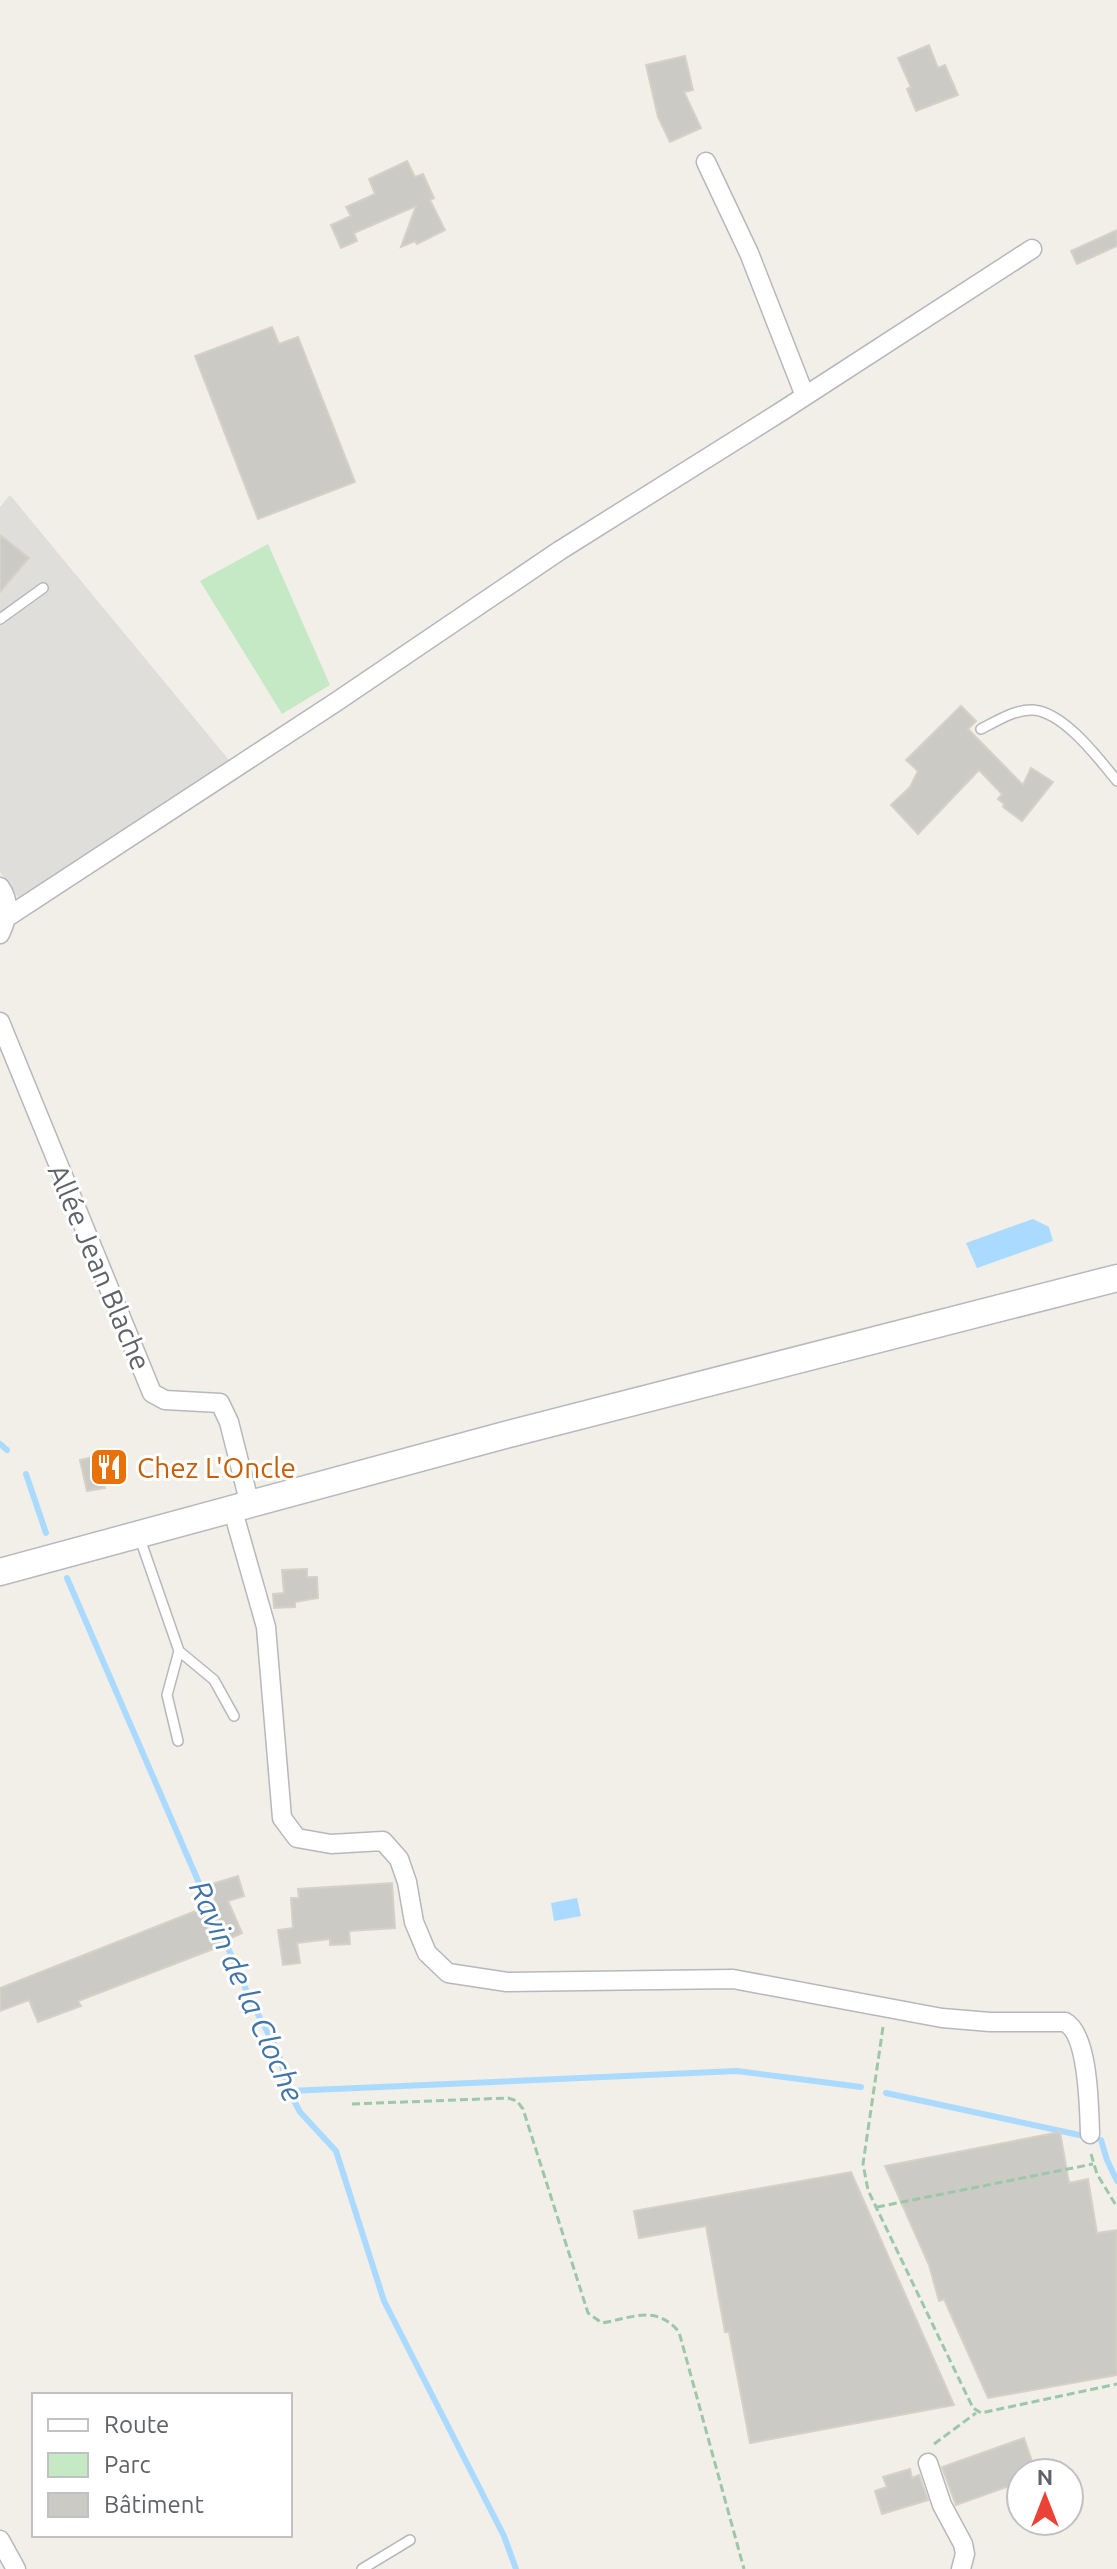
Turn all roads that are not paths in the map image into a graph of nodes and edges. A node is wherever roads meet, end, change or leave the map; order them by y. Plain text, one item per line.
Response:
1 (706, 162) dead end
2 (1032, 249) dead end
3 (805, 396) junction
4 (43, 588) dead end
5 (0, 619) edge
6 (981, 729) dead end
7 (1117, 781) edge
8 (0, 887) edge
9 (9, 916) junction
10 (0, 934) edge
11 (0, 1022) edge
12 (1117, 1278) edge
13 (242, 1508) junction
14 (139, 1536) junction
15 (0, 1572) edge
16 (179, 1651) junction
17 (234, 1716) dead end
18 (178, 1741) dead end
19 (1090, 2134) road end
20 (928, 2463) road end
21 (0, 2540) edge
22 (410, 2540) dead end
23 (16, 2569) edge
24 (362, 2569) edge
25 (961, 2569) edge

1 - 3 street
2 - 3 street
3 - 9 street
4 - 5 lane
6 - 7 lane
8 - 9 street
9 - 10 street
11 - 13 street, Allée Jean Blache
12 - 13 main road
13 - 14 main road
13 - 19 street
14 - 15 main road
14 - 16 lane
16 - 17 lane
16 - 18 lane
20 - 25 street
21 - 23 street
22 - 24 lane

